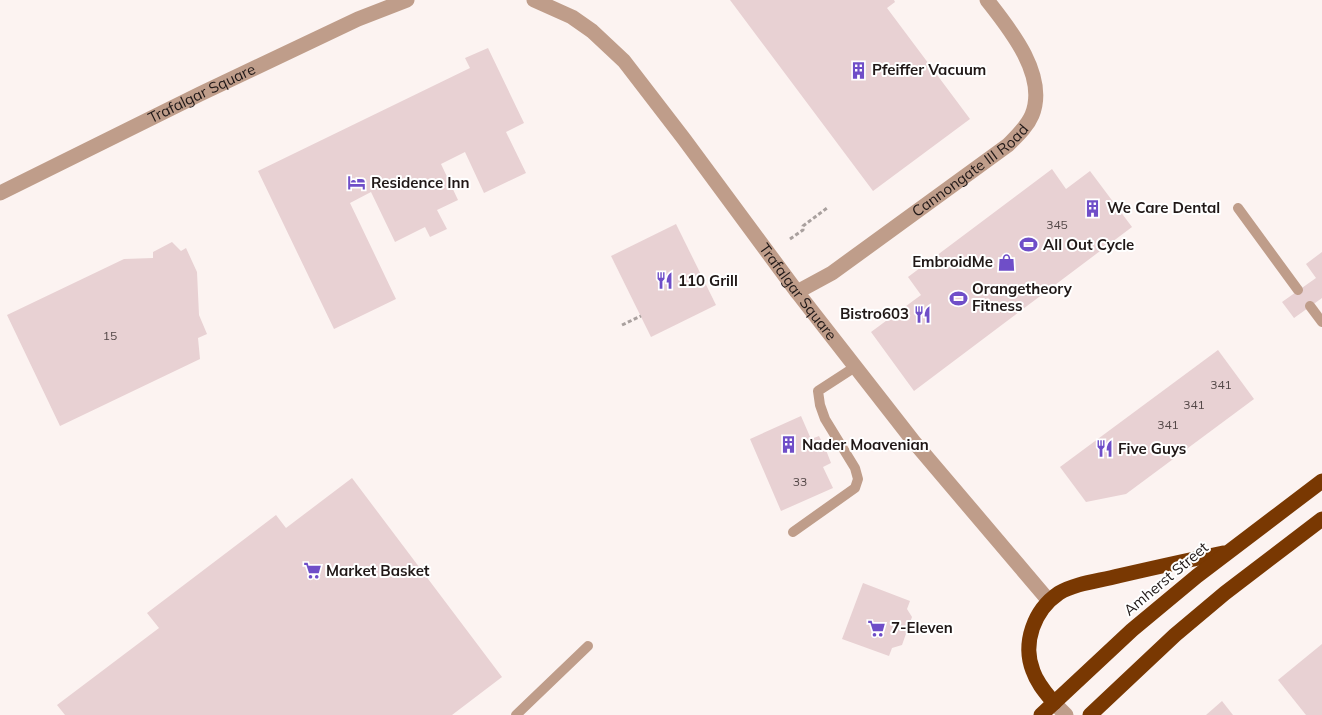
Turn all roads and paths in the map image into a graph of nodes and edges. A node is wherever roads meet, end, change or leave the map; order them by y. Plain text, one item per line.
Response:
1 (407, 0) edge
2 (534, 0) edge
3 (987, 0) edge
4 (0, 193) edge
5 (827, 208) dead end
6 (1238, 208) dead end
7 (790, 239) dead end
8 (1298, 290) dead end
9 (797, 292) junction
10 (1310, 306) dead end
11 (641, 316) dead end
12 (1322, 322) edge
13 (622, 325) dead end
14 (855, 367) junction
15 (1322, 481) edge
16 (1322, 519) edge
17 (794, 532) dead end
18 (1228, 552) junction
19 (1049, 601) junction
20 (588, 646) dead end
21 (1054, 703) junction
22 (516, 715) edge
23 (1041, 715) edge
24 (1066, 715) edge
25 (1090, 715) edge

1 - 4 street, Trafalgar Square
2 - 9 street, Trafalgar Square
3 - 9 street, Cannongate III Road
5 - 7 path
6 - 8 lane
9 - 14 street, Trafalgar Square
10 - 12 lane
11 - 13 path
14 - 17 lane
14 - 19 street, Trafalgar Square
15 - 18 highway, Amherst Street
16 - 25 highway
18 - 19 highway
18 - 21 highway, Amherst Street
19 - 21 highway
20 - 22 lane
21 - 23 highway, Amherst Street
21 - 24 street

